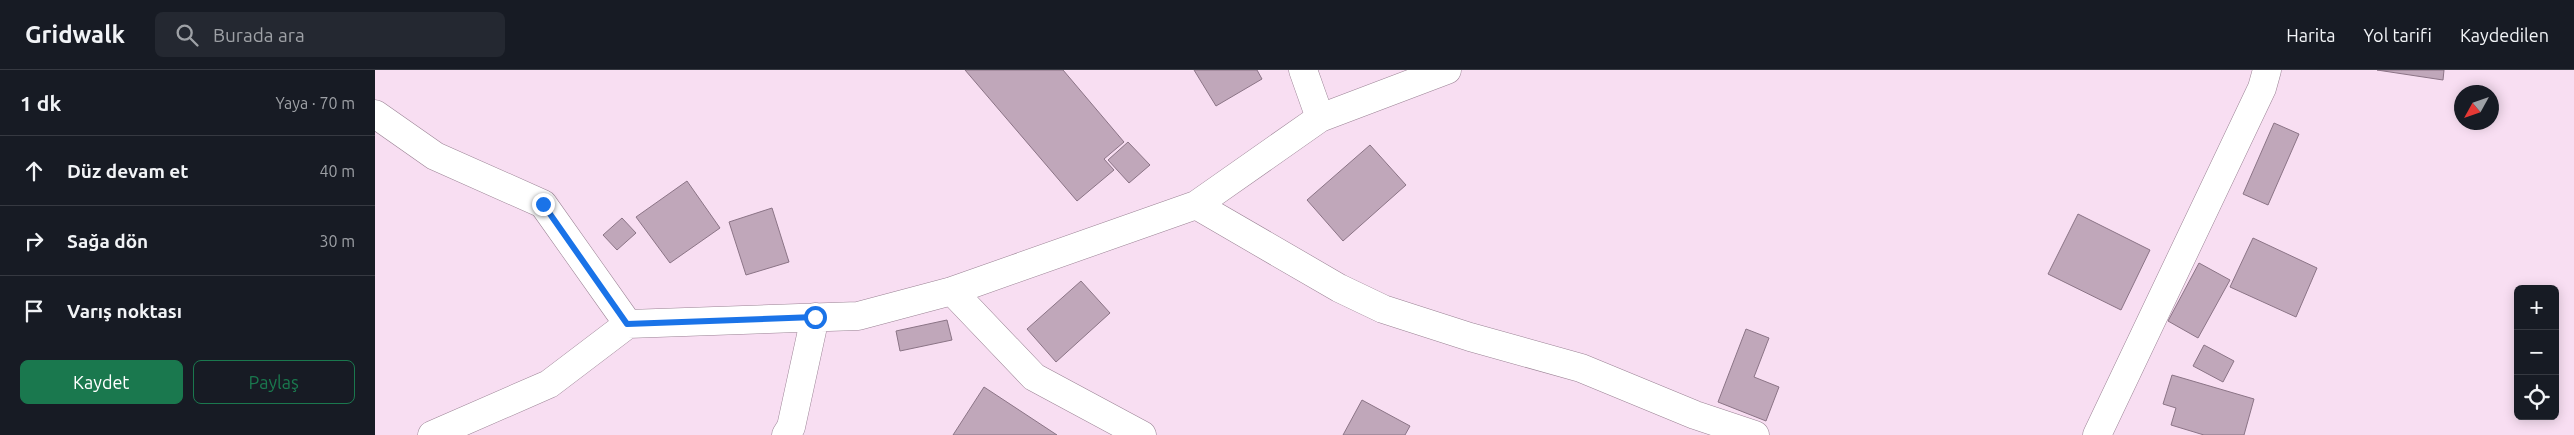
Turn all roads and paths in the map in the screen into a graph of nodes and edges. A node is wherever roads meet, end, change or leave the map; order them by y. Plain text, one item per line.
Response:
1 (1303, 70) edge
2 (1447, 70) edge
3 (2267, 70) edge
4 (375, 114) edge
5 (1321, 118) junction
6 (1196, 206) junction
7 (952, 291) junction
8 (815, 317) junction
9 (627, 324) junction
10 (432, 435) edge
11 (786, 435) edge
12 (1142, 435) edge
13 (1755, 435) edge
14 (2097, 435) edge

1 - 5 street
2 - 5 street
3 - 14 street
4 - 9 street
5 - 6 street
6 - 7 street
6 - 13 street
7 - 8 street
7 - 12 street
8 - 9 street
8 - 11 street
9 - 10 street

